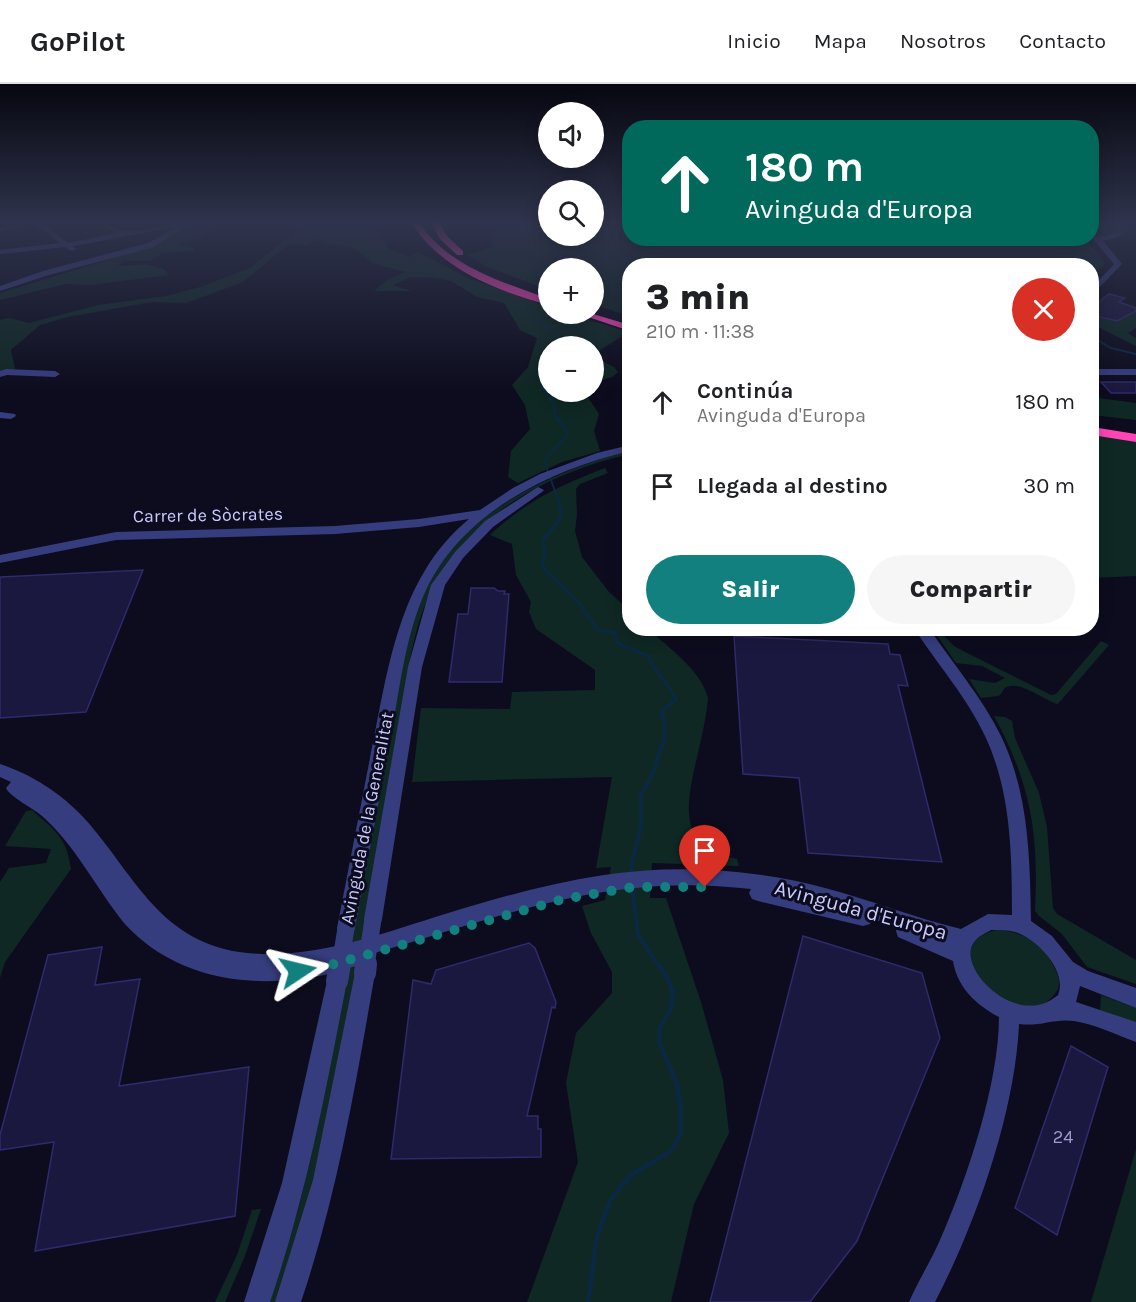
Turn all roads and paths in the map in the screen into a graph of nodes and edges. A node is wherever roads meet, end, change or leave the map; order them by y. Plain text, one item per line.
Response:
1 (10, 279) edge
2 (30, 279) edge
3 (480, 279) edge
4 (490, 279) edge
5 (507, 279) edge
6 (22, 281) junction
7 (0, 289) edge
8 (514, 289) junction
9 (538, 292) edge
10 (538, 298) edge
11 (604, 314) edge
12 (604, 320) edge
13 (622, 320) edge
14 (622, 326) edge
15 (1099, 366) edge
16 (1136, 367) edge
17 (1099, 372) edge
18 (1136, 372) edge
19 (1, 374) edge
20 (55, 374) dead end
21 (1099, 421) edge
22 (1136, 427) edge
23 (1099, 430) edge
24 (1099, 430) edge
25 (1136, 433) edge
26 (1136, 438) edge
27 (622, 450) edge
28 (622, 458) edge
29 (562, 474) junction
30 (536, 486) junction
31 (485, 512) junction
32 (419, 523) junction
33 (450, 546) junction
34 (0, 559) edge
35 (927, 636) edge
36 (0, 770) edge
37 (0, 781) edge
38 (602, 888) junction
39 (1022, 926) junction
40 (963, 946) junction
41 (1067, 969) junction
42 (1136, 998) edge
43 (1056, 1011) junction
44 (1009, 1012) junction
45 (1136, 1032) edge
46 (257, 1302) edge
47 (288, 1302) edge
48 (922, 1302) edge

1 - 6 street
2 - 6 street
3 - 8 highway
4 - 8 highway
5 - 9 highway
6 - 7 street
8 - 10 highway
11 - 13 highway
12 - 14 highway
15 - 16 street
17 - 18 street
19 - 20 street
21 - 22 highway
23 - 25 highway
24 - 26 highway
27 - 29 street, Avinguda de la Generalitat
28 - 29 street, Avinguda de la Generalitat
29 - 30 street, Avinguda de la Generalitat
30 - 31 street, Avinguda de la Generalitat
30 - 47 street, Avinguda de la Generalitat, bridge
31 - 32 street, Carrer de Sòcrates
31 - 33 street, Avinguda de la Generalitat
32 - 33 street, Carrer de Sòcrates
32 - 34 street, Carrer de Sòcrates
33 - 46 street, Avinguda de la Generalitat, bridge
35 - 39 street
36 - 38 street
37 - 38 street
38 - 40 street, Avinguda d'Europa
39 - 40 street
39 - 41 street
40 - 44 street
41 - 42 street
41 - 43 street
43 - 44 street
43 - 45 street
44 - 48 street

